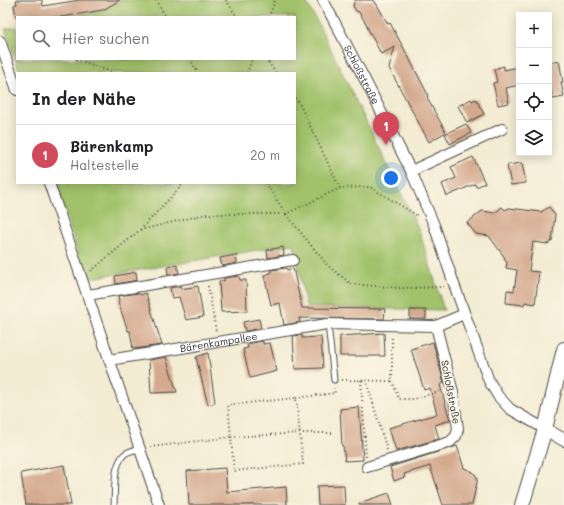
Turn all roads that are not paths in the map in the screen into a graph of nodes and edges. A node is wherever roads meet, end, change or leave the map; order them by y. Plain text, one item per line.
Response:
1 (323, 0) edge
2 (0, 41) edge
3 (16, 87) edge
4 (502, 129) dead end
5 (411, 171) junction
6 (49, 184) edge
7 (293, 260) dead end
8 (88, 295) junction
9 (464, 314) junction
10 (328, 324) junction
11 (436, 326) junction
12 (564, 349) edge
13 (109, 360) junction
14 (334, 380) road end
15 (545, 429) junction
16 (564, 440) edge
17 (139, 448) junction
18 (367, 467) road end
19 (114, 505) edge
20 (159, 505) edge
21 (522, 505) edge

1 - 5 street, Schloßstraße
2 - 3 street
4 - 5 street
5 - 9 street, Schloßstraße
6 - 8 street
7 - 8 street
8 - 13 street
9 - 11 street
9 - 15 street, Schloßstraße
10 - 11 street
10 - 13 street, Bärenkampallee
10 - 14 lane
11 - 18 street, Schloßstraße
12 - 15 main road
13 - 17 street
15 - 16 street, Schloßstraße
15 - 21 main road
17 - 19 lane
17 - 20 street

